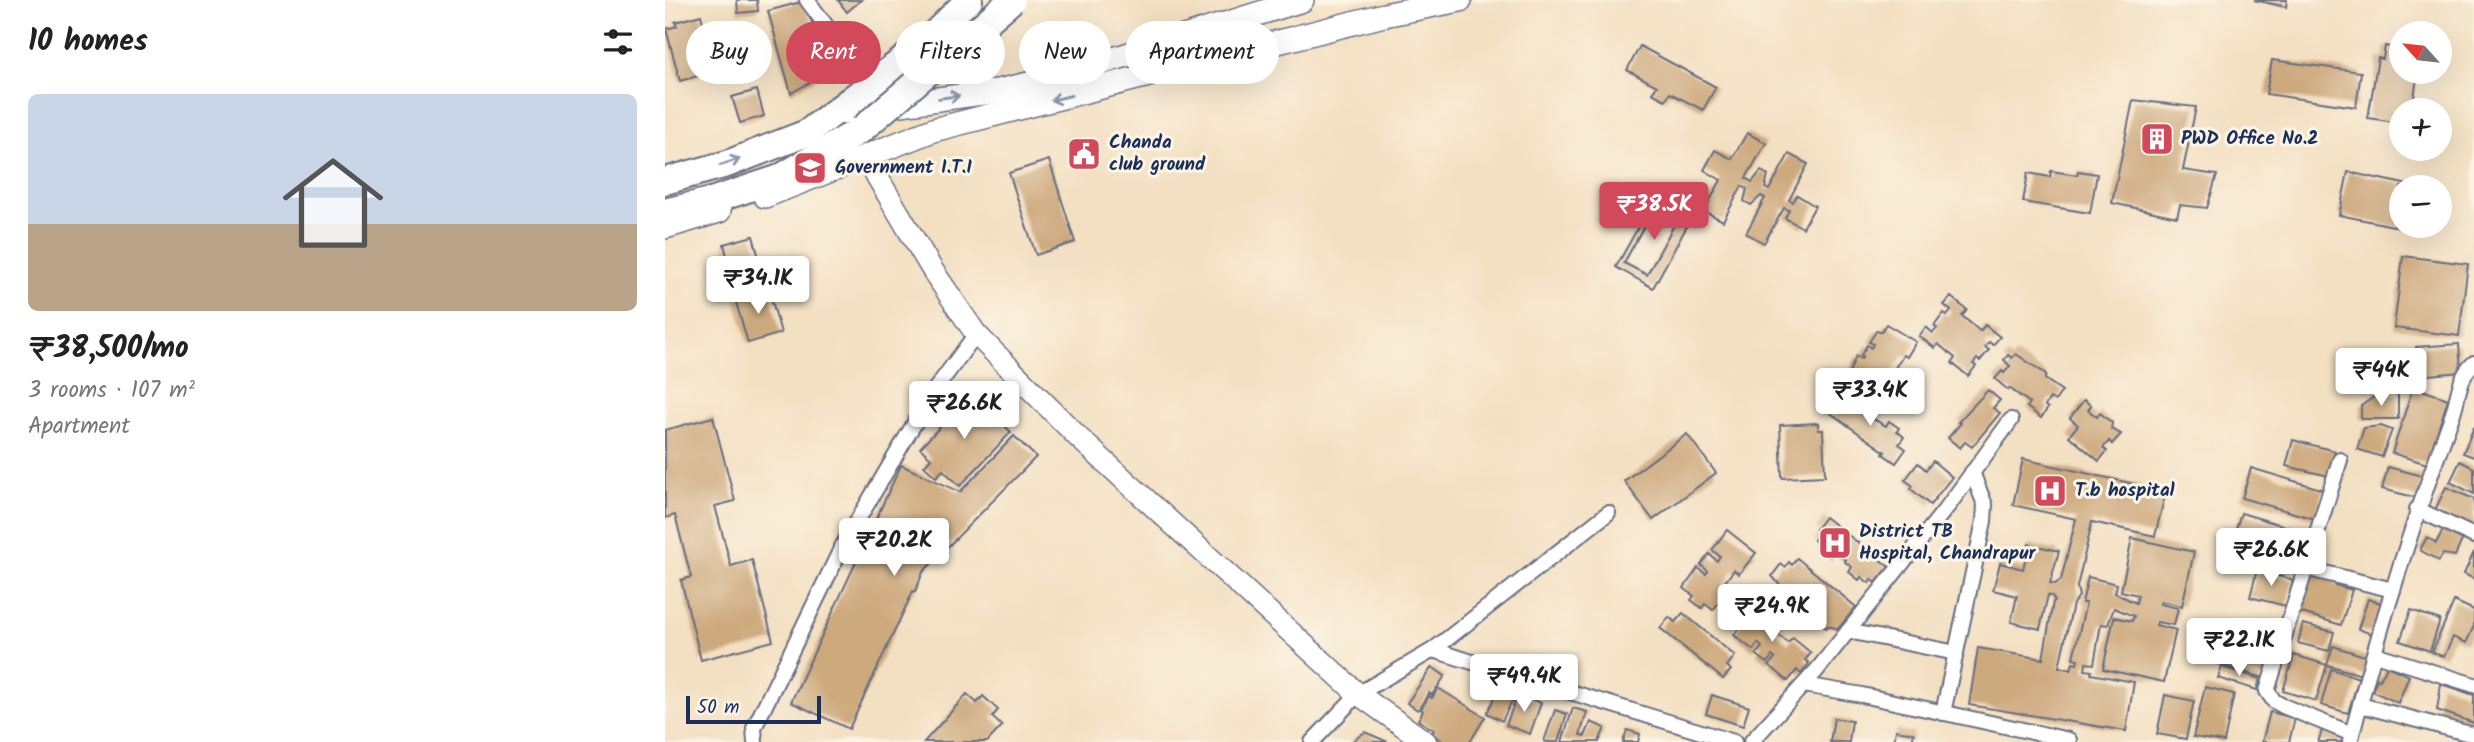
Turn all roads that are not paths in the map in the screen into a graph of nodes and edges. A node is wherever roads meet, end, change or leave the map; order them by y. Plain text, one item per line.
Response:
1 (807, 0) edge
2 (951, 0) edge
3 (969, 0) edge
4 (1012, 0) edge
5 (1302, 0) edge
6 (1450, 1) edge
7 (893, 68) junction
8 (870, 85) junction
9 (833, 113) junction
10 (866, 158) junction
11 (665, 181) edge
12 (665, 212) edge
13 (665, 227) edge
14 (976, 334) junction
15 (2474, 360) edge
16 (2011, 420) dead end
17 (2340, 460) dead end
18 (1972, 472) junction
19 (2417, 509) junction
20 (1608, 513) dead end
21 (2474, 536) edge
22 (2305, 568) junction
23 (2393, 590) junction
24 (1848, 631) junction
25 (1433, 650) junction
26 (1956, 653) junction
27 (2375, 654) junction
28 (1804, 685) junction
29 (2474, 685) edge
30 (1358, 694) junction
31 (2360, 705) junction
32 (1943, 713) junction
33 (1401, 736) edge
34 (752, 737) edge
35 (2470, 737) edge
36 (2351, 738) edge
37 (2069, 740) edge
38 (1312, 742) edge
39 (1426, 742) edge
40 (1734, 742) edge
41 (1751, 742) edge

1 - 8 street
2 - 7 main road
3 - 7 highway
4 - 12 highway, bridge
9 -> 5 main road
6 -> 10 main road
7 - 8 highway
8 - 9 highway
11 -> 9 highway
10 - 13 main road
10 - 14 main road
14 - 30 main road
14 - 34 street
15 - 19 street
16 - 18 street
17 - 22 street
18 - 24 street
18 - 26 street
19 - 21 street
19 - 23 street
20 - 25 street
22 - 23 street
22 - 36 street
23 - 27 street
24 - 26 street
24 - 28 street
25 - 30 street
25 - 40 street
26 - 32 street
27 - 29 street
27 - 31 street
28 - 32 street
28 - 41 street
30 - 33 main road
30 - 38 street
31 - 35 street
31 - 36 street
32 - 37 street
33 - 39 main road

